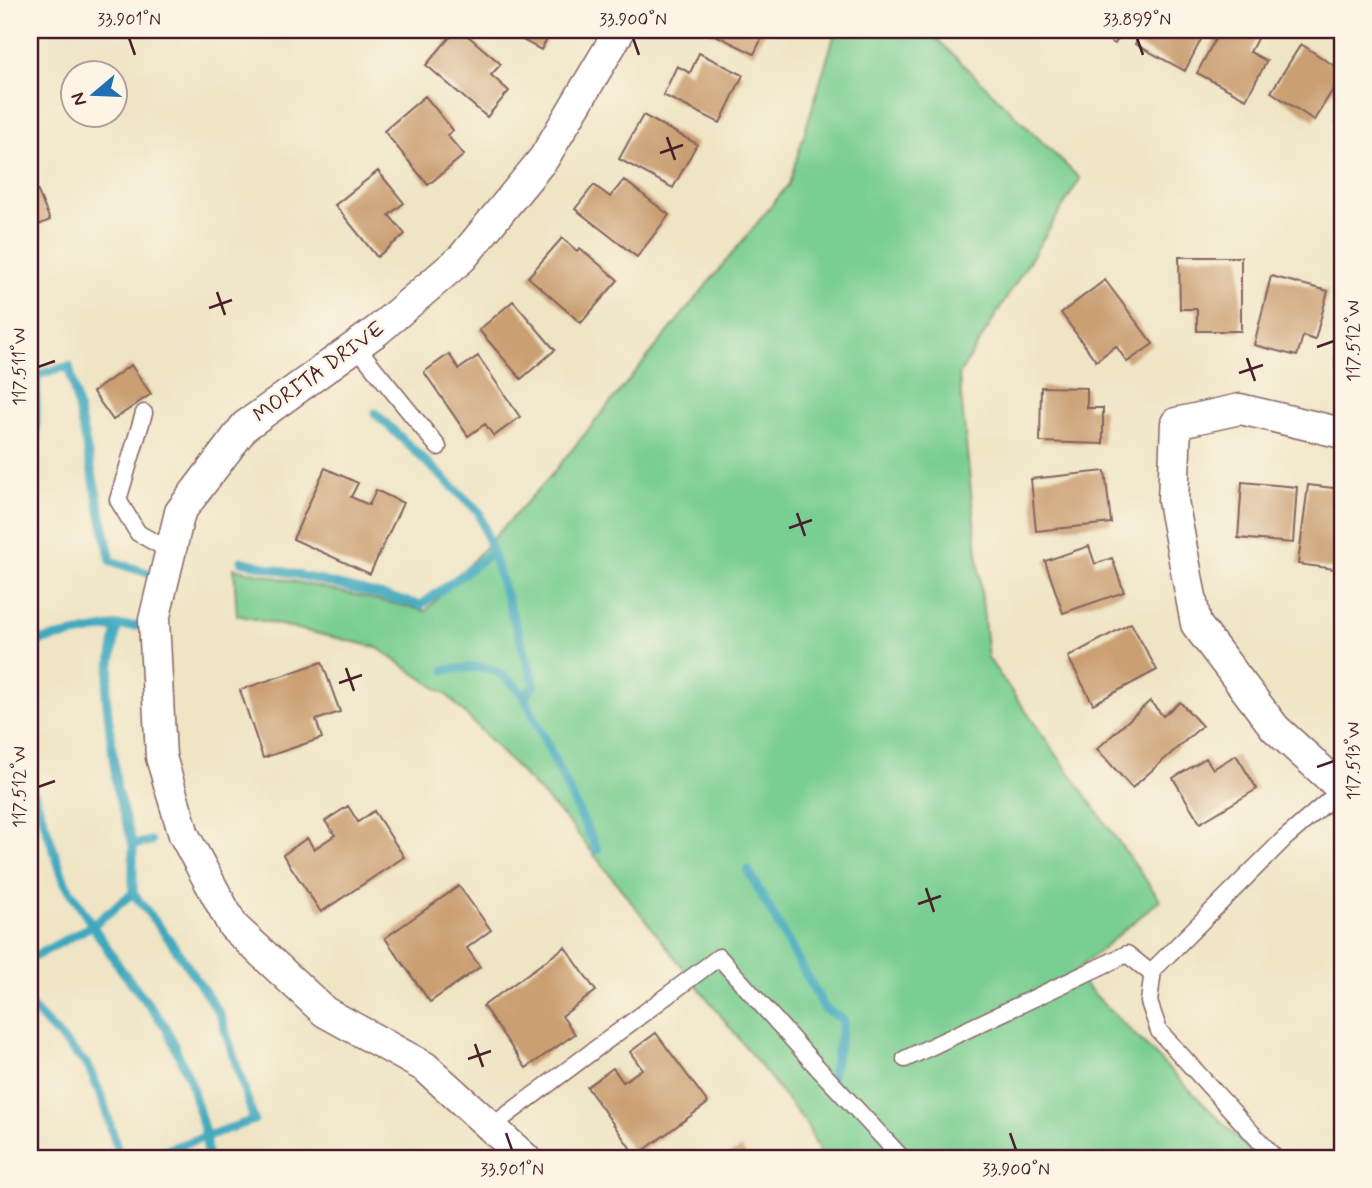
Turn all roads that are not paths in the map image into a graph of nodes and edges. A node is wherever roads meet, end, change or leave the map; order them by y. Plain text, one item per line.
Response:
1 (620, 30) edge
2 (356, 346) junction
3 (144, 413) dead end
4 (1342, 433) edge
5 (438, 447) dead end
6 (170, 551) junction
7 (1342, 789) edge
8 (1152, 974) junction
9 (905, 1059) dead end
10 (492, 1126) junction
11 (525, 1158) edge
12 (902, 1158) edge
13 (1275, 1158) edge

1 - 2 street, MORITA DRIVE
2 - 5 lane
2 - 6 street, MORITA DRIVE
3 - 6 lane
4 - 7 street
6 - 10 street, MORITA DRIVE
7 - 8 lane
8 - 9 lane
8 - 13 lane
10 - 11 street, MORITA DRIVE
10 - 12 lane

